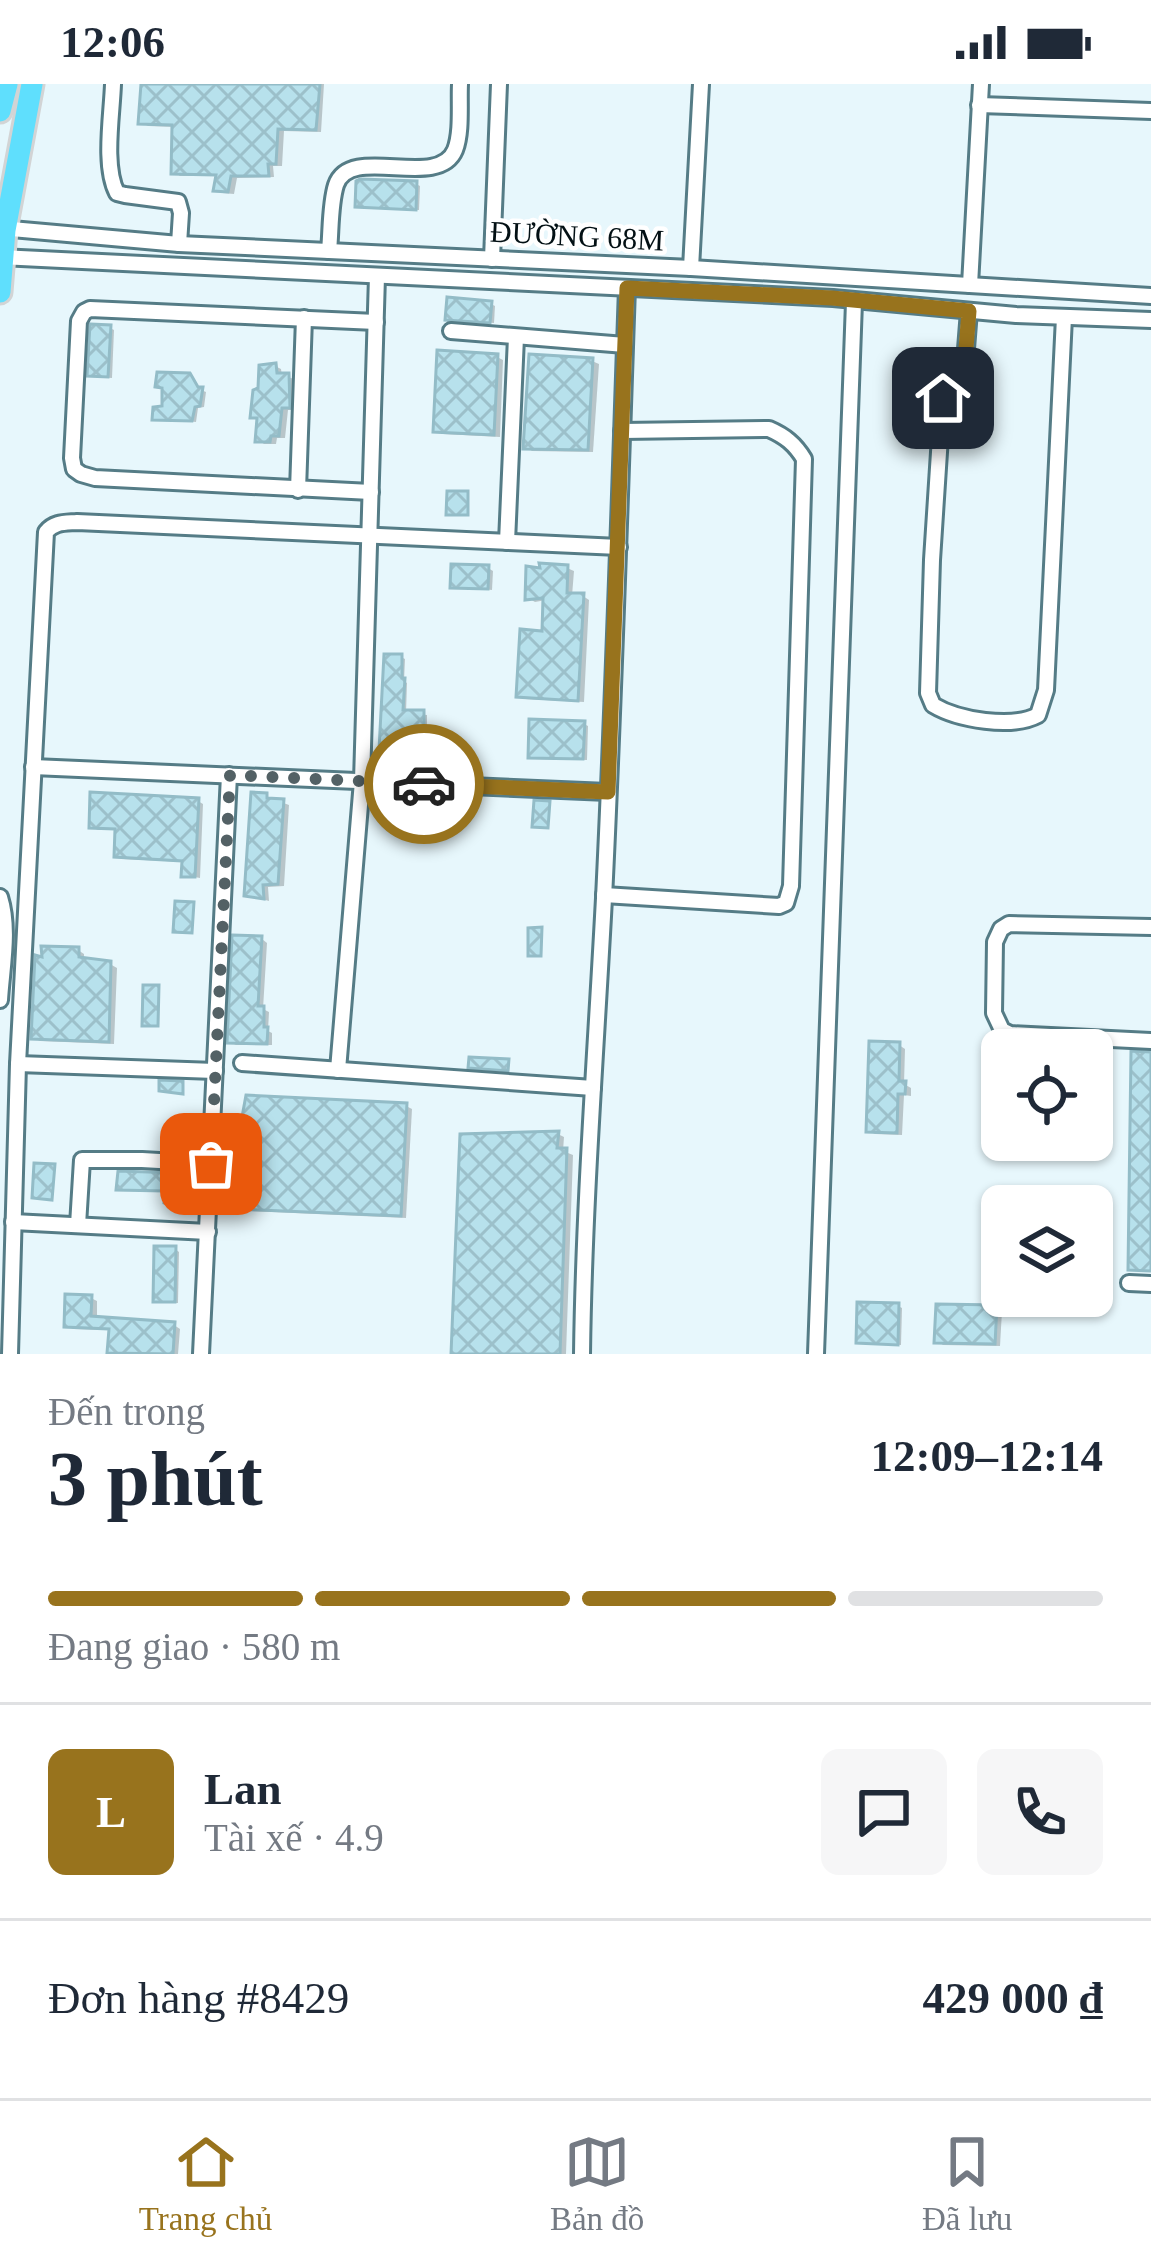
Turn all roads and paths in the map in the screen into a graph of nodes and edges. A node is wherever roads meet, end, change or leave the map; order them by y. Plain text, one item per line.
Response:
1 (7, 84) edge
2 (32, 84) edge
3 (112, 84) edge
4 (460, 84) edge
5 (499, 84) edge
6 (701, 84) edge
7 (981, 84) edge
8 (980, 105) junction
9 (0, 111) edge
10 (1151, 111) edge
11 (2, 229) edge
12 (179, 244) junction
13 (329, 251) junction
14 (1, 257) edge
15 (492, 259) junction
16 (691, 268) junction
17 (377, 276) junction
18 (970, 285) junction
19 (627, 288) junction
20 (0, 292) edge
21 (1151, 296) edge
22 (854, 302) junction
23 (969, 311) junction
24 (1064, 316) junction
25 (304, 318) junction
26 (1151, 320) edge
27 (376, 322) junction
28 (451, 331) dead end
29 (516, 337) junction
30 (625, 345) junction
31 (622, 431) junction
32 (298, 490) junction
33 (371, 492) junction
34 (370, 536) junction
35 (507, 542) junction
36 (619, 547) junction
37 (33, 767) junction
38 (230, 775) junction
39 (362, 781) junction
40 (608, 792) junction
41 (604, 895) junction
42 (0, 897) edge
43 (1151, 927) edge
44 (0, 1000) edge
45 (1151, 1041) edge
46 (242, 1063) dead end
47 (18, 1064) junction
48 (338, 1070) junction
49 (215, 1071) junction
50 (593, 1088) junction
51 (211, 1164) junction
52 (13, 1222) junction
53 (78, 1225) junction
54 (208, 1232) junction
55 (1129, 1283) dead end
56 (1151, 1284) edge
57 (10, 1354) edge
58 (201, 1354) edge
59 (582, 1354) edge
60 (816, 1354) edge

1 - 9 highway
2 - 11 highway
3 - 12 street
4 - 13 street
5 - 15 street
6 - 16 street
7 - 8 street
8 - 10 street
8 - 18 street
11 - 12 street, ĐƯỜNG 68M
11 - 14 highway
12 - 13 street, ĐƯỜNG 68M
13 - 15 street, ĐƯỜNG 68M
14 - 17 street
14 - 20 highway
15 - 16 street, ĐƯỜNG 68M
16 - 18 street, ĐƯỜNG 68M
17 - 19 street
17 - 27 street
18 - 21 street, ĐƯỜNG 68M
19 - 22 street
19 - 30 street
22 - 23 street
22 - 60 street
23 - 24 street
23 - 24 street
24 - 26 street
25 - 27 street
25 - 32 street
25 - 32 street
27 - 33 street
28 - 29 street
29 - 30 street
29 - 35 street
30 - 31 street
31 - 36 street
31 - 41 street
32 - 33 street
33 - 34 street
34 - 35 street
34 - 37 street
34 - 39 street
35 - 36 street
36 - 40 street
37 - 38 street
37 - 47 street
38 - 39 street
38 - 49 street
39 - 40 street
39 - 48 street
40 - 41 street
41 - 50 street
42 - 44 street
43 - 45 street
46 - 48 street
47 - 49 street
47 - 52 street
48 - 50 street
49 - 51 street
50 - 59 street
51 - 53 street
51 - 54 street
52 - 53 street
52 - 57 street
53 - 54 street
54 - 58 street
55 - 56 street

